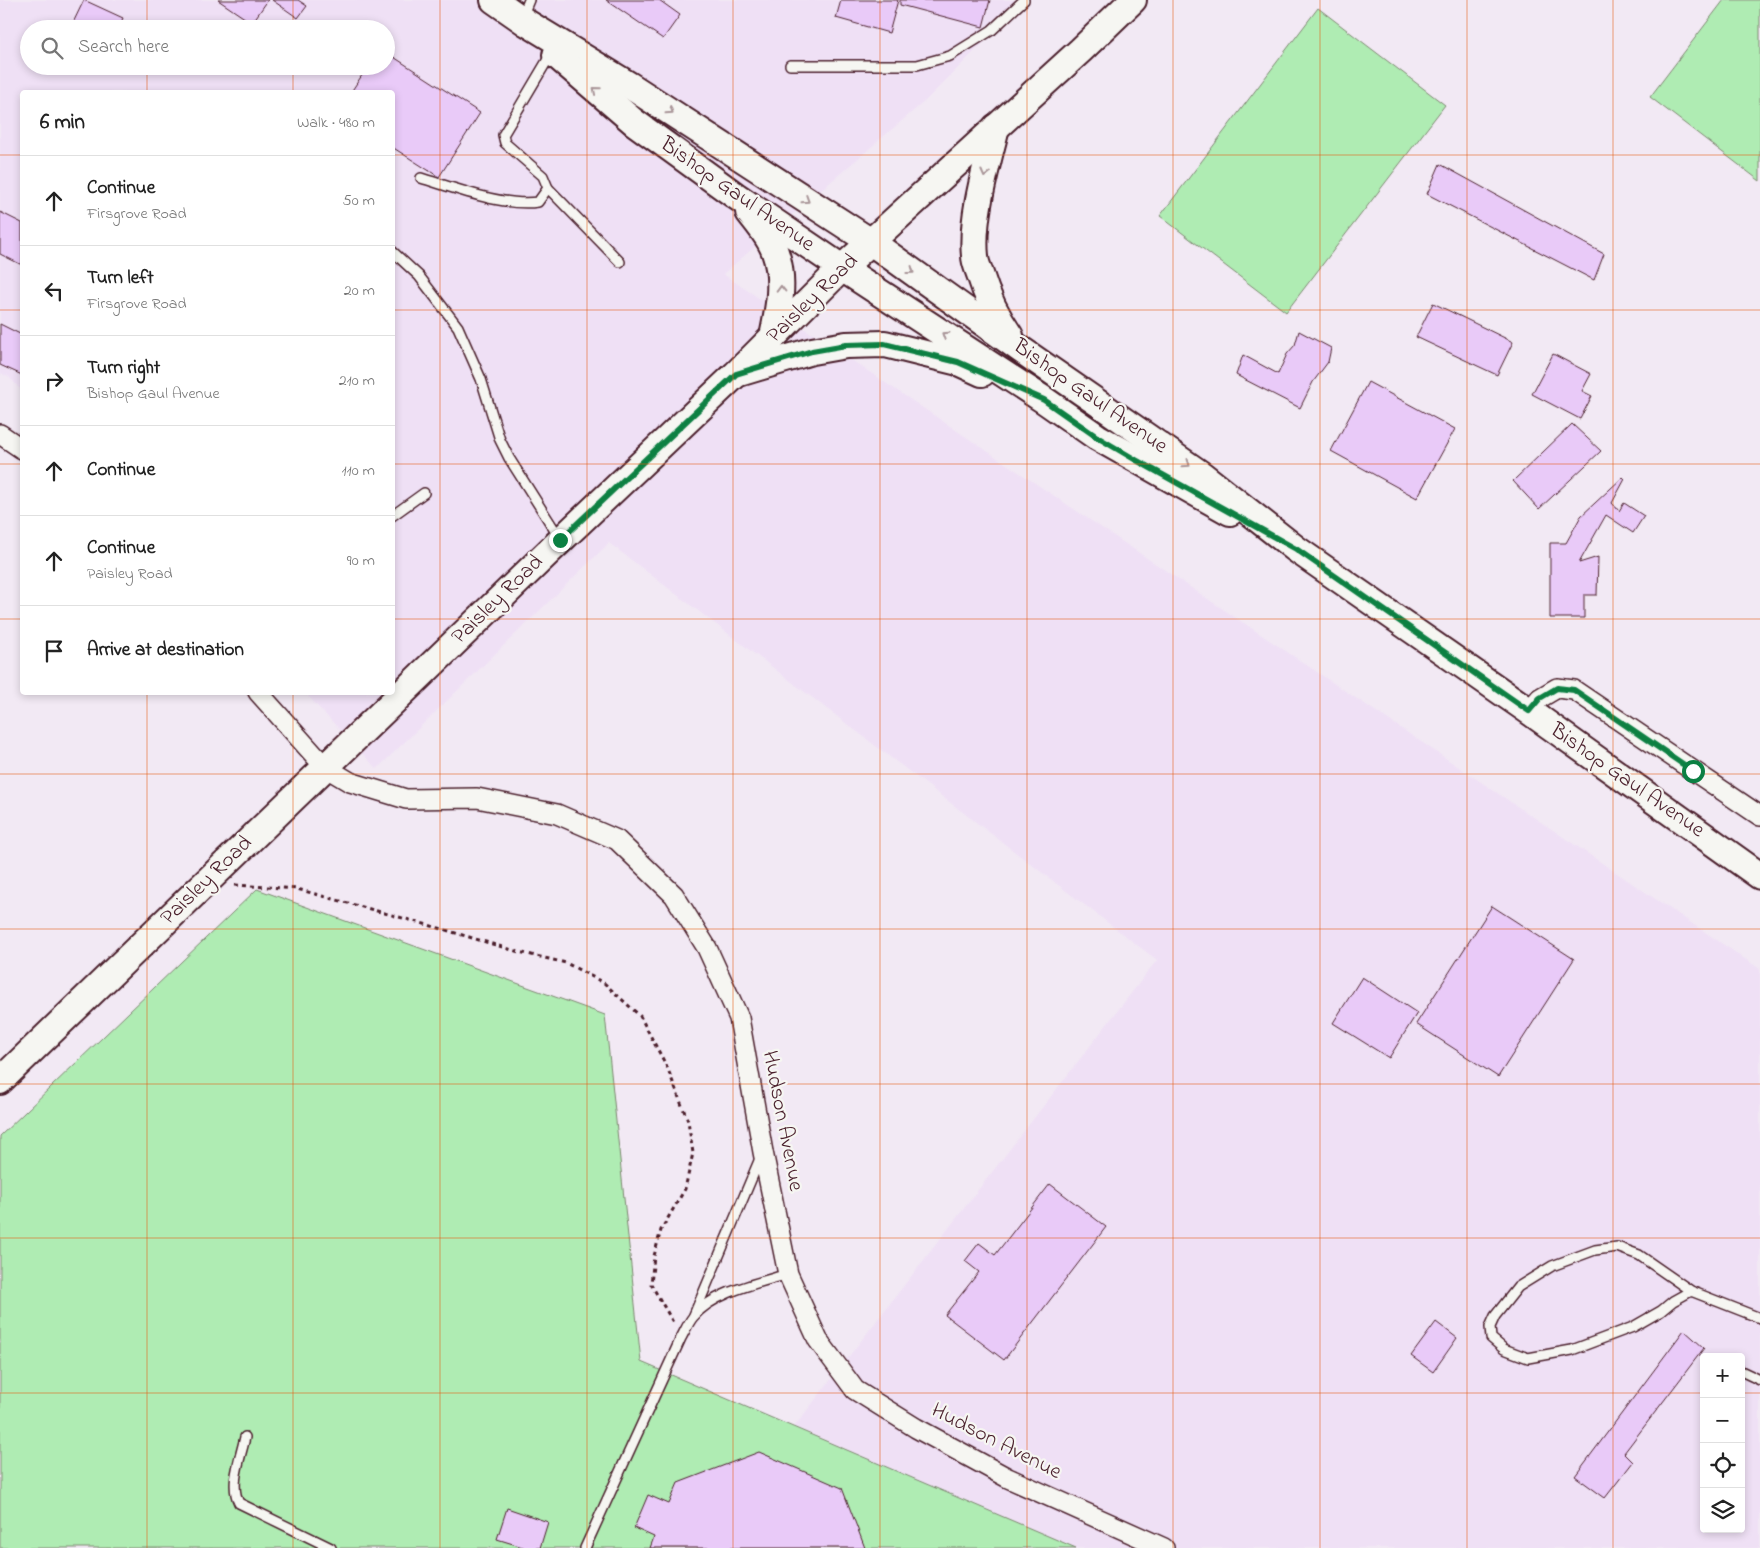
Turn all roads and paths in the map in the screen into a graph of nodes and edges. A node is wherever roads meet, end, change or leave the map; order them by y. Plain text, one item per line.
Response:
1 (494, 0) edge
2 (1024, 0) edge
3 (1133, 0) edge
4 (525, 14) edge
5 (552, 51) junction
6 (790, 64) dead end
7 (996, 127) junction
8 (421, 178) dead end
9 (548, 188) junction
10 (736, 196) junction
11 (871, 242) junction
12 (395, 255) edge
13 (620, 262) dead end
14 (842, 268) junction
15 (773, 337) junction
16 (1020, 349) junction
17 (736, 374) junction
18 (1044, 400) junction
19 (0, 434) edge
20 (20, 448) edge
21 (424, 493) dead end
22 (395, 514) edge
23 (560, 540) junction
24 (1296, 549) junction
25 (261, 695) edge
26 (1529, 711) junction
27 (325, 767) junction
28 (1760, 816) edge
29 (1760, 876) edge
30 (206, 882) junction
31 (0, 1081) edge
32 (763, 1152) junction
33 (788, 1274) junction
34 (1691, 1291) junction
35 (693, 1317) junction
36 (1760, 1318) edge
37 (682, 1338) junction
38 (1745, 1373) edge
39 (1760, 1380) edge
40 (245, 1437) dead end
41 (331, 1548) edge
42 (585, 1548) edge
43 (1164, 1548) edge

1 - 4 main road, Bishop Gaul Avenue
2 - 6 lane
3 - 7 main road, Paisley Road
4 - 5 main road, Bishop Gaul Avenue
4 -> 11 main road, Bishop Gaul Avenue
5 - 9 lane
10 -> 5 main road, Bishop Gaul Avenue
7 - 11 main road, Paisley Road
7 -> 16 main road
8 - 9 lane
9 - 13 lane
10 - 14 main road, Bishop Gaul Avenue
15 -> 10 main road
11 - 14 main road, Paisley Road
11 -> 16 main road, Bishop Gaul Avenue
12 - 23 lane
14 - 15 main road, Paisley Road
18 -> 14 main road, Bishop Gaul Avenue
15 - 17 main road, Paisley Road
16 -> 24 main road, Bishop Gaul Avenue
17 - 18 main road
17 - 23 main road, Paisley Road
18 - 24 main road, Bishop Gaul Avenue
19 - 20 street
21 - 22 lane
23 - 27 main road, Paisley Road
24 - 26 main road, Bishop Gaul Avenue
25 - 27 street, Hudson Avenue
26 - 28 street
26 - 29 main road, Bishop Gaul Avenue
27 - 30 main road, Paisley Road
27 - 32 street, Hudson Avenue
30 - 31 main road, Paisley Road
30 - 37 path
32 - 33 street, Hudson Avenue
32 - 35 lane
33 - 35 lane
33 - 43 street, Hudson Avenue
34 - 34 lane
34 - 36 lane
35 - 37 lane
37 - 42 lane
38 - 39 lane
40 - 41 lane

